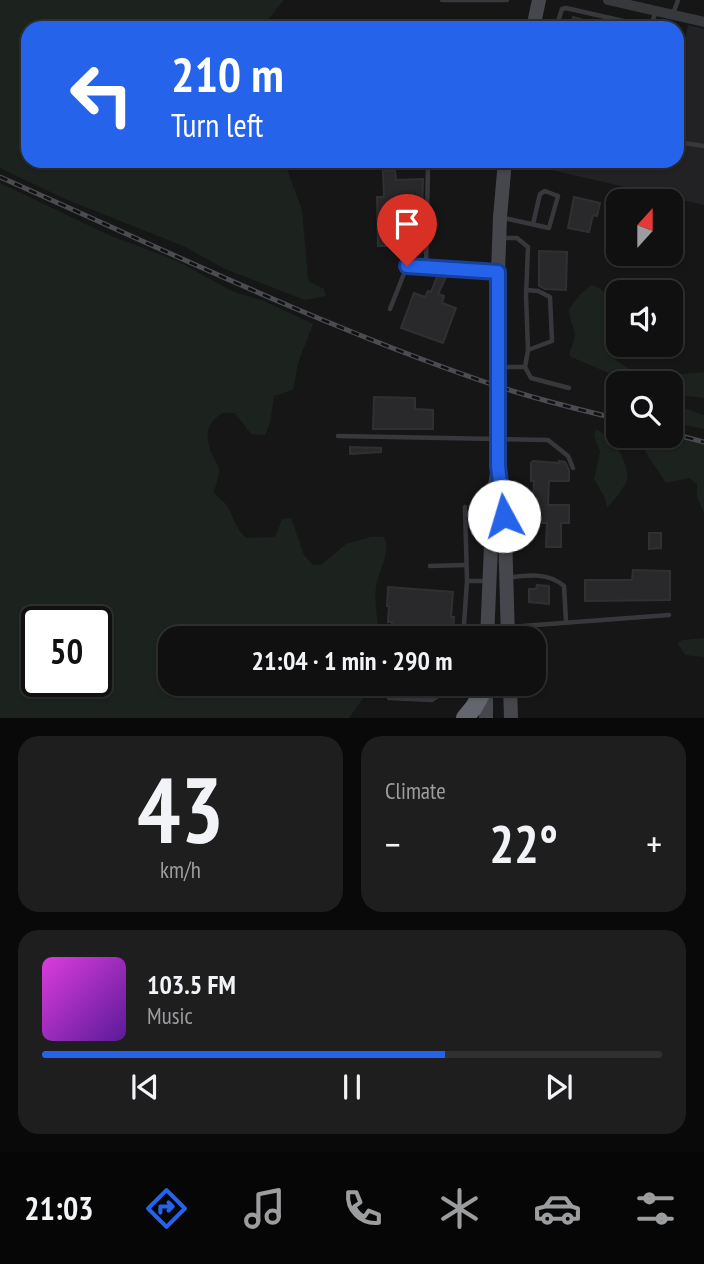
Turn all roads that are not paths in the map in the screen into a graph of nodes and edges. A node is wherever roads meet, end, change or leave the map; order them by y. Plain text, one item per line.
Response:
1 (442, 0) edge
2 (507, 0) edge
3 (539, 0) edge
4 (608, 0) edge
5 (678, 0) edge
6 (656, 10) junction
7 (673, 14) junction
8 (534, 21) edge
9 (558, 21) edge
10 (621, 21) edge
11 (652, 21) edge
12 (704, 22) edge
13 (684, 143) edge
14 (704, 146) edge
15 (428, 168) edge
16 (504, 168) edge
17 (500, 217) junction
18 (533, 224) junction
19 (499, 238) junction
20 (426, 267) junction
21 (498, 272) junction
22 (526, 290) junction
23 (390, 309) dead end
24 (528, 350) junction
25 (498, 367) junction
26 (524, 367) junction
27 (569, 388) dead end
28 (338, 436) dead end
29 (498, 440) junction
30 (498, 466) junction
31 (573, 468) dead end
32 (465, 507) dead end
33 (466, 565) junction
34 (430, 566) dead end
35 (506, 578) junction
36 (491, 580) junction
37 (467, 581) junction
38 (668, 615) dead end
39 (566, 621) junction
40 (464, 626) edge
41 (488, 626) edge
42 (508, 626) edge
43 (542, 626) edge
44 (389, 696) edge
45 (438, 696) edge
46 (480, 696) edge
47 (486, 696) edge
48 (510, 696) edge
49 (465, 718) edge
50 (486, 718) edge
51 (511, 718) edge

1 - 2 lane
3 - 8 main road
4 - 6 street
5 - 7 lane
6 - 7 street
6 - 11 lane
7 - 12 street
9 - 10 lane
13 - 14 lane
15 - 20 lane
16 - 17 main road
17 - 18 lane
17 - 19 main road
18 - 18 lane
19 - 21 main road
19 - 22 lane
20 - 21 lane
20 - 23 lane
21 - 25 main road
22 - 24 lane
22 - 24 lane
24 - 26 lane
25 - 26 lane
25 - 29 main road
26 - 27 lane
28 - 29 lane
29 - 30 main road
29 - 31 lane
30 - 35 main road
30 - 36 main road
32 - 33 lane
33 - 34 lane
33 - 37 lane
35 - 36 main road
35 - 39 lane
35 - 42 main road
36 - 37 lane
36 - 41 main road
37 - 40 lane
38 - 39 lane
39 - 43 lane
44 - 45 lane
46 - 49 highway
47 - 50 main road
48 - 51 main road

